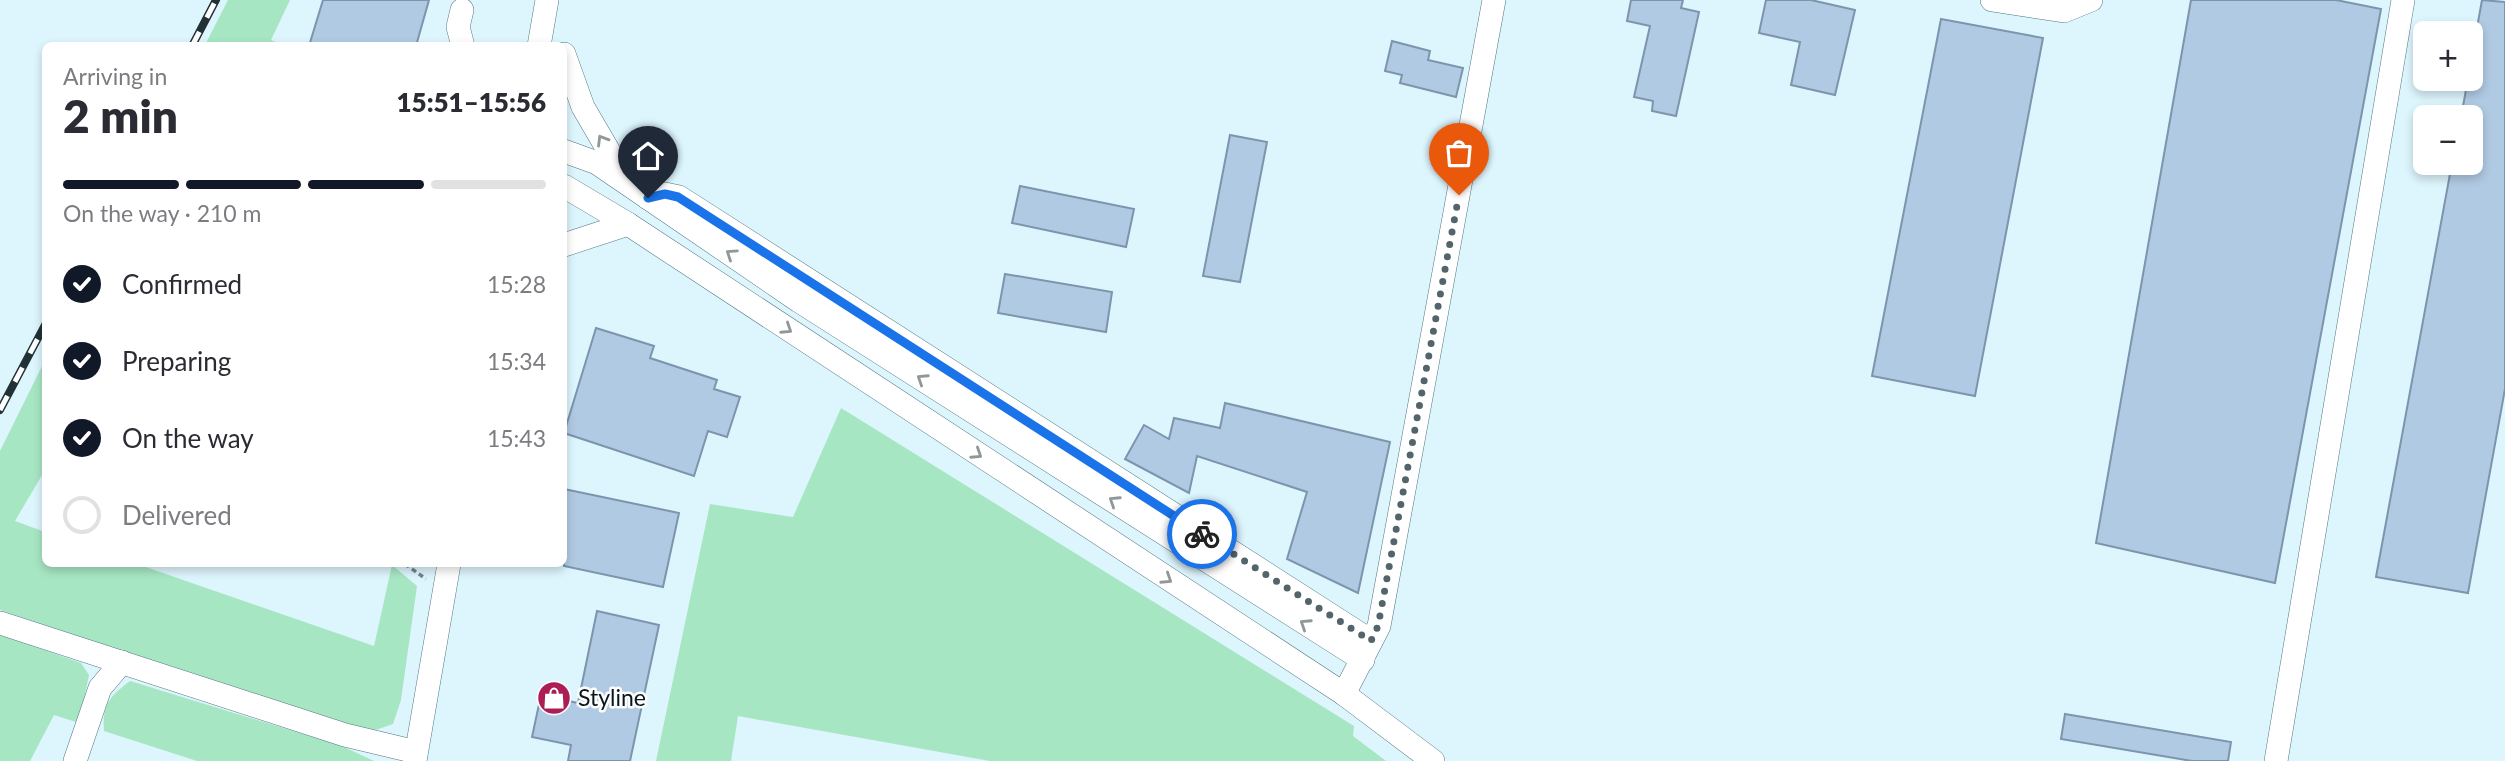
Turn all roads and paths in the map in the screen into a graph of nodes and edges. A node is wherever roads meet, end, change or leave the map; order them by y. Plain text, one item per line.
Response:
1 (1494, 0) edge
2 (1992, 0) edge
3 (2091, 0) edge
4 (2403, 0) edge
5 (462, 10) dead end
6 (545, 11) edge
7 (462, 42) edge
8 (540, 42) edge
9 (557, 42) edge
10 (567, 62) edge
11 (567, 152) edge
12 (567, 188) edge
13 (646, 196) junction
14 (628, 224) junction
15 (567, 244) edge
16 (448, 567) edge
17 (0, 623) edge
18 (1367, 651) junction
19 (122, 662) junction
20 (1344, 694) junction
21 (415, 756) edge
22 (75, 761) edge
23 (1433, 761) edge
24 (2276, 761) edge

1 - 18 street
2 - 3 street
4 - 24 street
5 - 7 street
6 - 8 street
6 - 9 street
13 -> 10 street
11 - 13 street
12 - 14 street
18 -> 13 street
14 - 15 street
14 -> 20 street
16 - 21 street
17 - 19 street
18 - 20 street
19 - 21 street
19 - 22 street
20 - 23 street

